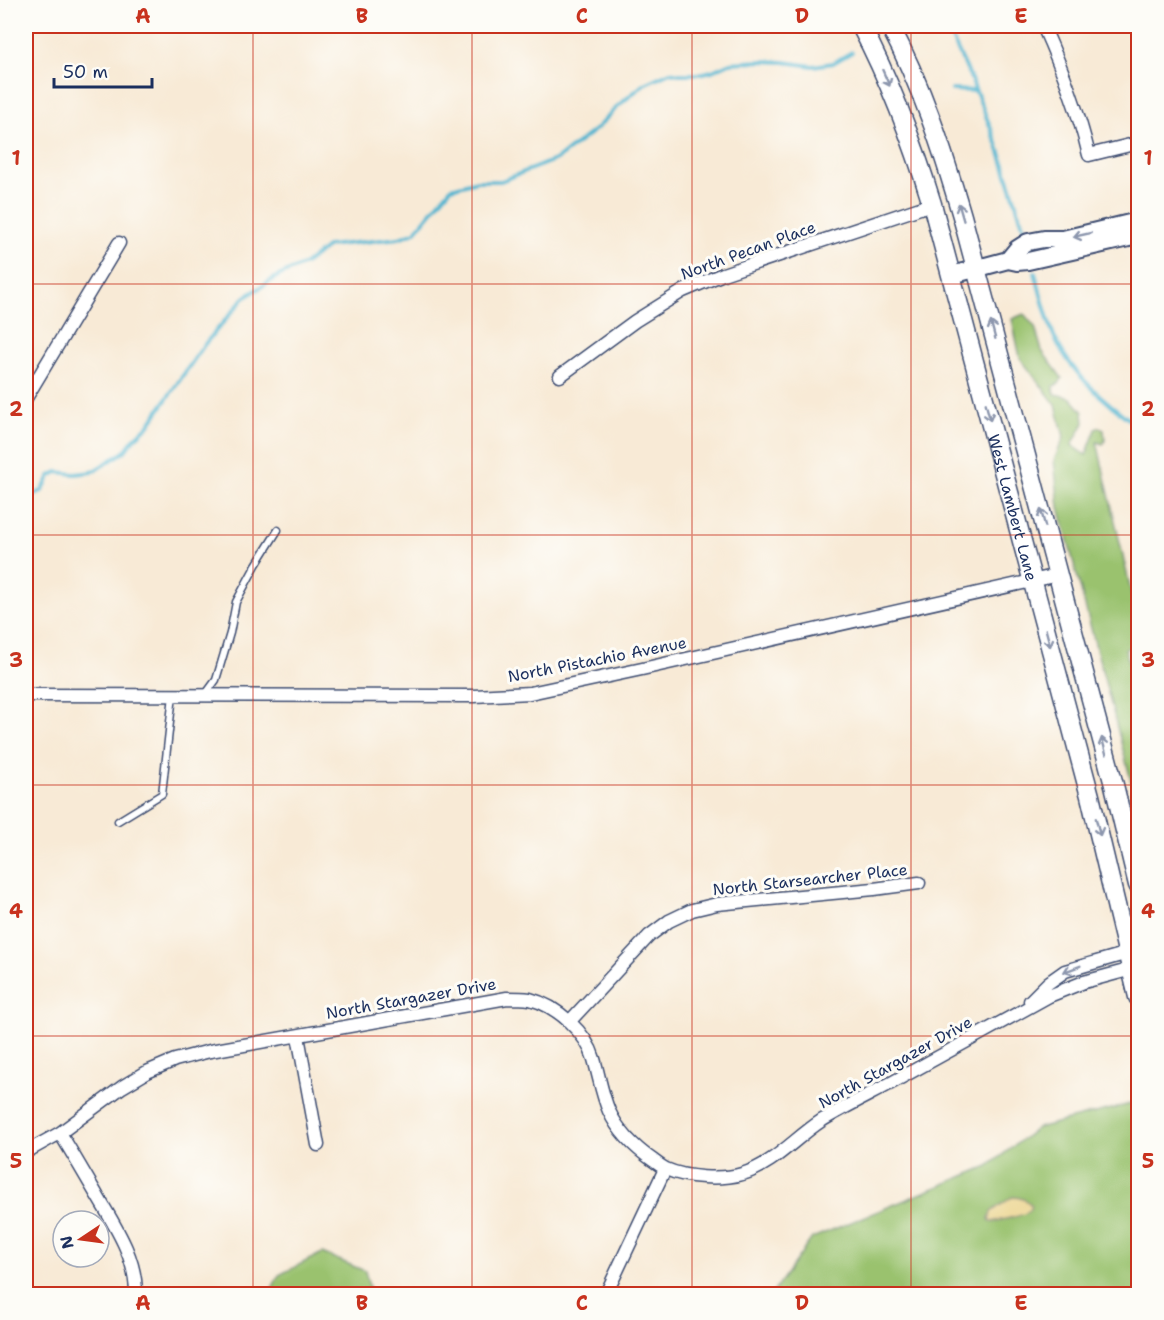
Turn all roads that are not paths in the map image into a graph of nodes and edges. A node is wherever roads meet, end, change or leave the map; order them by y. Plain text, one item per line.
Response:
1 (861, 26) edge
2 (890, 26) edge
3 (1046, 26) edge
4 (1138, 143) edge
5 (932, 204) junction
6 (1138, 221) edge
7 (1138, 236) edge
8 (119, 243) dead end
9 (1008, 260) junction
10 (977, 268) junction
11 (952, 275) junction
12 (560, 376) dead end
13 (26, 398) edge
14 (278, 530) dead end
15 (1058, 575) junction
16 (1033, 581) junction
17 (26, 694) edge
18 (173, 695) junction
19 (204, 695) junction
20 (118, 821) dead end
21 (919, 883) dead end
22 (1138, 885) edge
23 (1134, 960) edge
24 (1138, 997) edge
25 (570, 1021) junction
26 (298, 1036) junction
27 (60, 1133) junction
28 (318, 1145) dead end
29 (26, 1152) edge
30 (665, 1169) junction
31 (136, 1294) edge
32 (606, 1294) edge

1 -> 5 main road, West Lambert Lane
10 -> 2 main road, West Lambert Lane
3 - 4 street
5 - 11 main road, West Lambert Lane
5 - 12 street, North Pecan Place
6 -> 9 street
7 - 9 street
8 - 13 street
9 - 10 street
10 - 11 street
15 -> 10 main road, West Lambert Lane
11 -> 16 main road, West Lambert Lane
14 - 19 lane
15 - 16 street, North Pistachio Avenue
22 -> 15 main road, West Lambert Lane
16 - 19 street, North Pistachio Avenue
16 -> 23 main road, West Lambert Lane
17 - 18 street, North Pistachio Avenue
18 - 19 street, North Pistachio Avenue
18 - 20 lane
21 - 25 street, North Starsearcher Place
23 - 24 main road, West Lambert Lane
23 - 30 street, North Stargazer Drive
25 - 26 street, North Stargazer Drive
25 - 30 street, North Stargazer Drive
26 - 27 street, North Stargazer Drive
26 - 28 street
27 - 29 street, North Stargazer Drive
27 - 31 street
30 - 32 street

